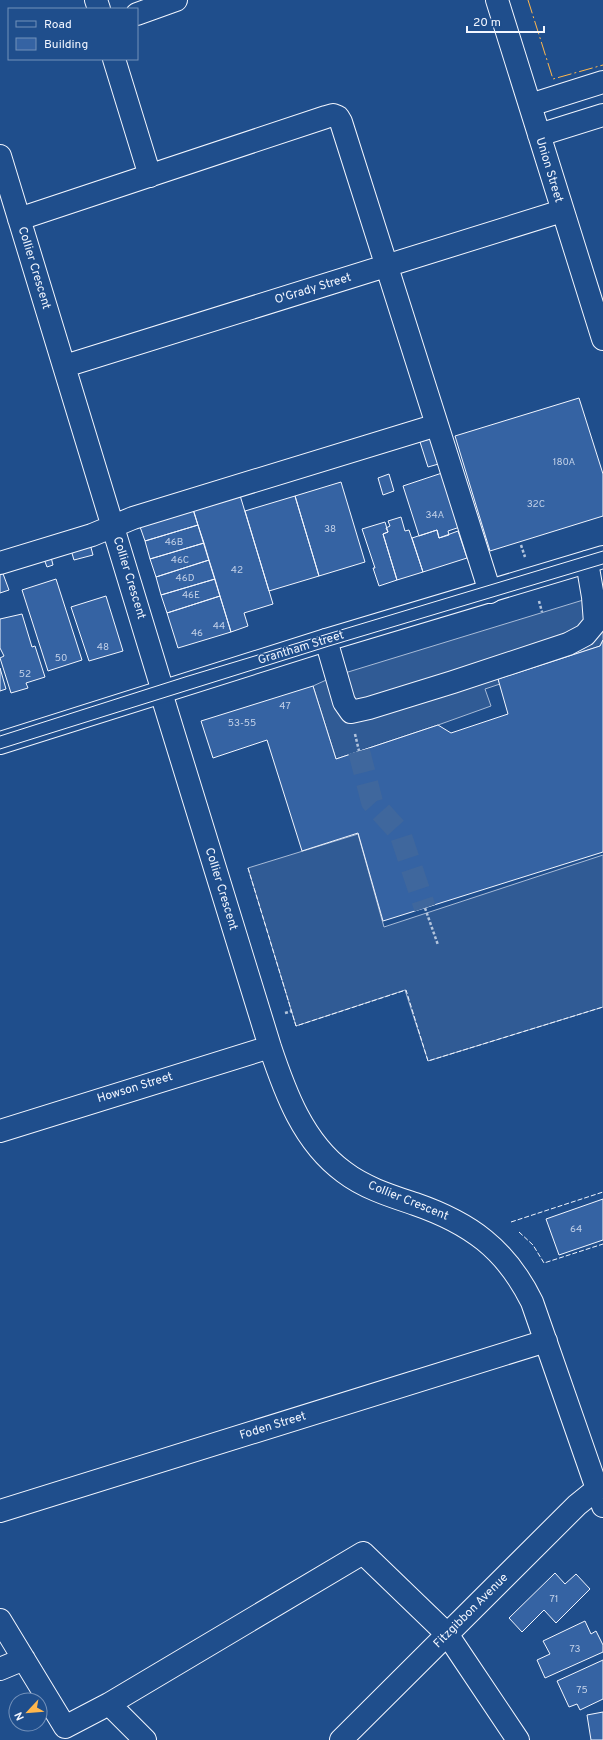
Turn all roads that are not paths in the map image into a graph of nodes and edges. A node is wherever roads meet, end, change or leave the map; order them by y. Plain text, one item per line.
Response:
1 (176, 0) edge
2 (497, 0) edge
3 (138, 14) edge
4 (114, 60) edge
5 (603, 82) edge
6 (530, 105) junction
7 (603, 115) edge
8 (539, 135) junction
9 (0, 156) edge
10 (150, 176) junction
11 (562, 211) junction
12 (19, 219) junction
13 (386, 266) junction
14 (603, 339) edge
15 (65, 366) junction
16 (436, 425) junction
17 (114, 527) junction
18 (595, 560) edge
19 (0, 563) edge
20 (490, 592) junction
21 (326, 640) junction
22 (162, 692) junction
23 (0, 743) edge
24 (270, 1046) junction
25 (0, 1131) edge
26 (546, 1341) junction
27 (601, 1493) edge
28 (0, 1510) edge
29 (0, 1620) edge
30 (447, 1634) junction
31 (24, 1659) junction
32 (0, 1669) edge
33 (109, 1704) junction
34 (145, 1740) edge
35 (341, 1740) edge
36 (518, 1740) edge

1 - 3 street
2 - 6 street, Union Street
4 - 10 street
5 - 6 street
6 - 8 street, Union Street
7 - 8 street
8 - 11 street, Union Street
9 - 12 street, Collier Crescent
10 - 12 street
10 - 13 street
11 - 13 street, O'Grady Street
11 - 14 street, Union Street
12 - 15 street, Collier Crescent
13 - 15 street, O'Grady Street
13 - 16 street
15 - 17 street, Collier Crescent
16 - 17 street
16 - 20 street
17 - 19 street
17 - 22 street, Collier Crescent
18 - 20 street, Grantham Street
18 - 21 street
20 - 21 street, Grantham Street
21 - 22 street, Grantham Street
22 - 23 street, Grantham Street
22 - 24 street, Collier Crescent
24 - 25 street, Howson Street
24 - 26 street, Collier Crescent
26 - 27 street, Collier Crescent
26 - 28 street, Foden Street
27 - 30 street, Fitzgibbon Avenue
29 - 31 street
30 - 33 street
30 - 35 street, Fitzgibbon Avenue
30 - 36 street
31 - 32 street
31 - 33 street
33 - 34 street

